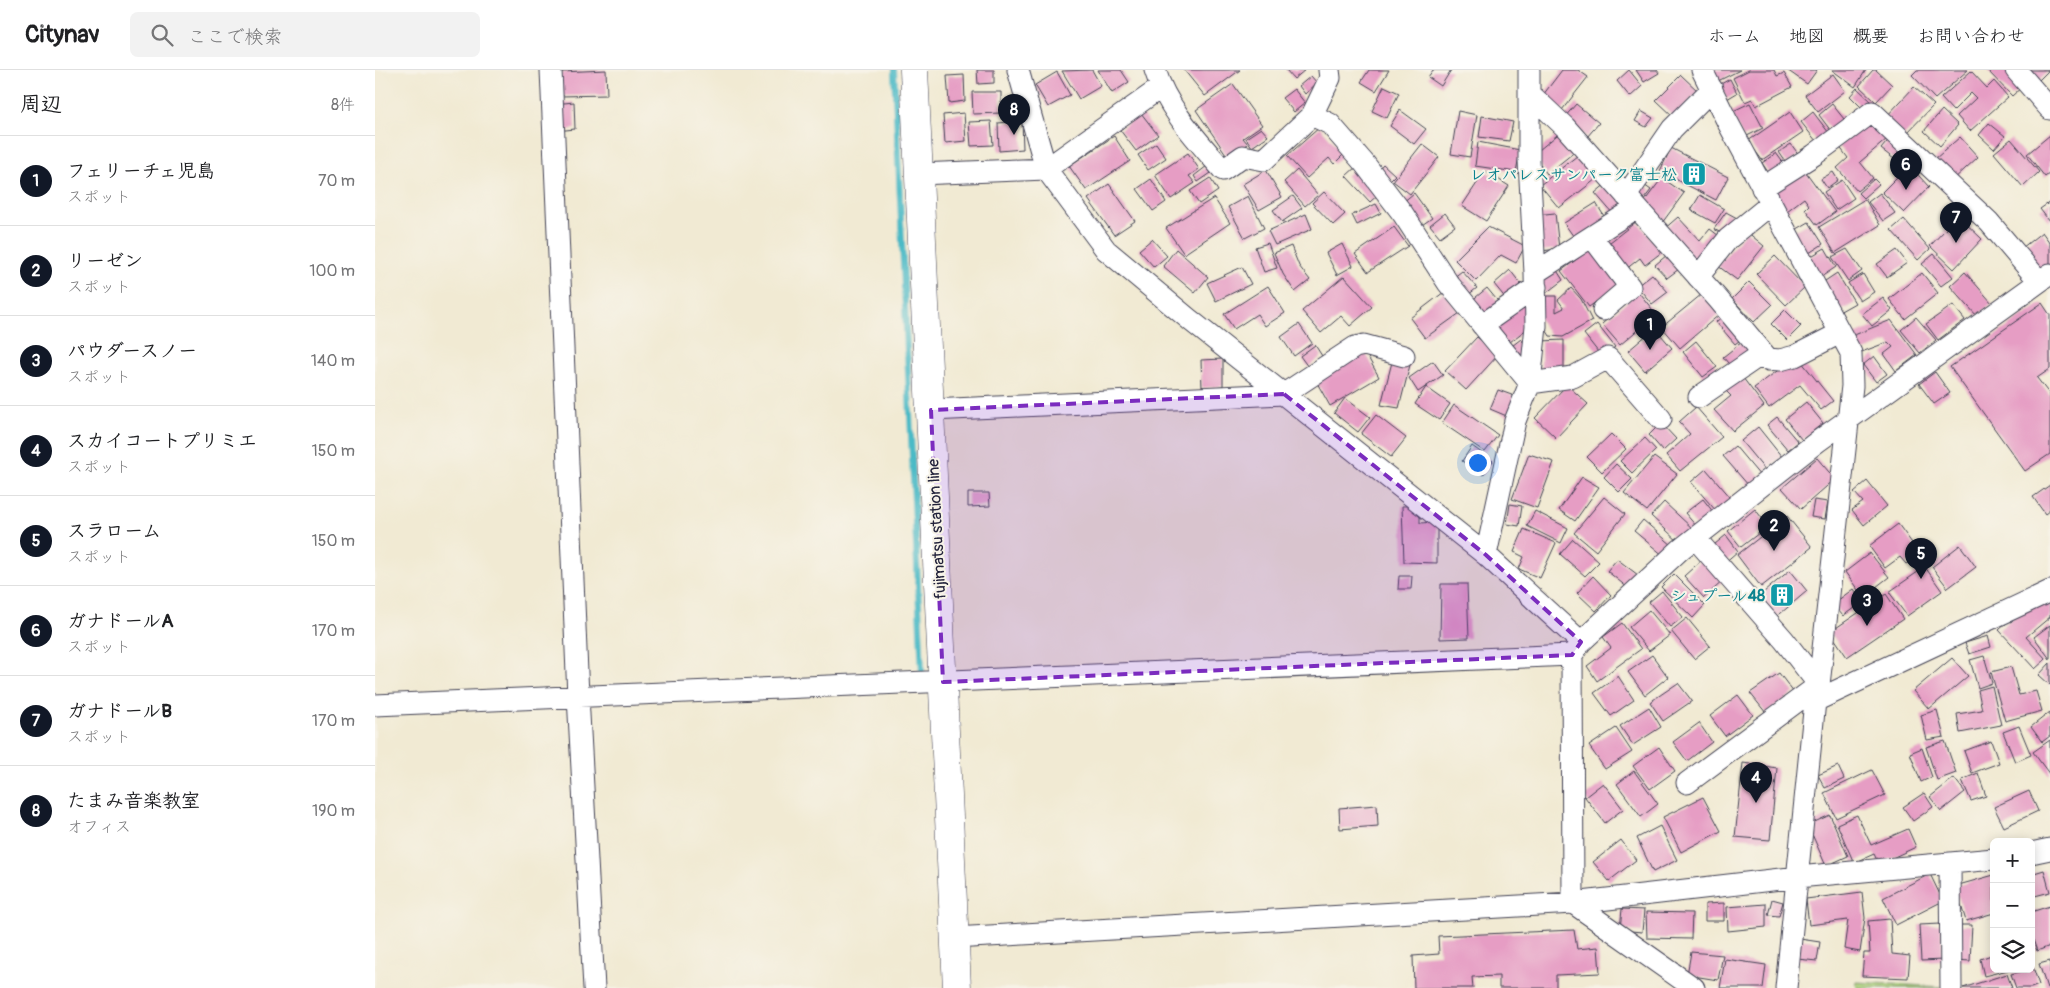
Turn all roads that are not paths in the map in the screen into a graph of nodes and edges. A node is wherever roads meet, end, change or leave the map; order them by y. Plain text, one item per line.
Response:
1 (551, 70) edge
2 (914, 70) edge
3 (1018, 70) edge
4 (1329, 70) edge
5 (1529, 70) edge
6 (2016, 70) edge
7 (1158, 79) edge
8 (1707, 79) edge
9 (1529, 93) junction
10 (2050, 109) edge
11 (1312, 115) junction
12 (1046, 169) junction
13 (919, 174) junction
14 (1767, 196) junction
15 (1631, 202) junction
16 (1592, 237) junction
17 (1698, 277) junction
18 (2045, 278) edge
19 (1536, 280) junction
20 (1603, 310) dead end
21 (1482, 325) junction
22 (1840, 333) junction
23 (1404, 356) dead end
24 (1769, 360) junction
25 (1530, 383) junction
26 (1284, 394) junction
27 (1699, 398) dead end
28 (931, 410) junction
29 (1661, 419) dead end
30 (1848, 420) junction
31 (1695, 538) junction
32 (1485, 554) junction
33 (2050, 591) edge
34 (1577, 648) junction
35 (943, 682) junction
36 (1817, 693) junction
37 (578, 696) junction
38 (375, 705) edge
39 (1687, 783) dead end
40 (2050, 849) edge
41 (2035, 852) edge
42 (1990, 859) edge
43 (1950, 863) junction
44 (1798, 877) junction
45 (1573, 903) junction
46 (954, 938) junction
47 (594, 988) edge
48 (957, 988) edge
49 (1694, 988) edge
50 (1785, 988) edge
51 (1951, 988) edge

1 - 37 street
2 - 13 main road, fujimatsu station line
3 - 12 street
4 - 11 street
5 - 9 street
6 - 10 street
7 - 11 street
7 - 12 street
8 - 14 street
8 - 15 street
9 - 15 street
9 - 19 street
11 - 21 street
12 - 13 street
12 - 26 street
13 - 28 main road, fujimatsu station line
14 - 17 street
14 - 18 street
14 - 22 street
15 - 16 street
15 - 17 street
16 - 19 street
16 - 20 street
17 - 24 street
18 - 30 street
19 - 21 street
19 - 25 street
21 - 25 street
22 - 24 street
22 - 30 street
23 - 26 street
24 - 27 street
25 - 29 street
25 - 32 street
26 - 28 street
26 - 32 street
28 - 35 main road, fujimatsu station line
30 - 31 street
30 - 36 street
31 - 34 street
31 - 36 street
32 - 34 street
33 - 36 street
34 - 35 street
34 - 45 street
35 - 37 street
35 - 46 main road, fujimatsu station line
36 - 39 street
36 - 44 street
37 - 38 street
37 - 47 street
40 - 41 street
42 - 43 street
43 - 44 street
43 - 51 street
44 - 45 street
44 - 50 street
45 - 46 street
45 - 49 street
46 - 48 main road, fujimatsu station line

